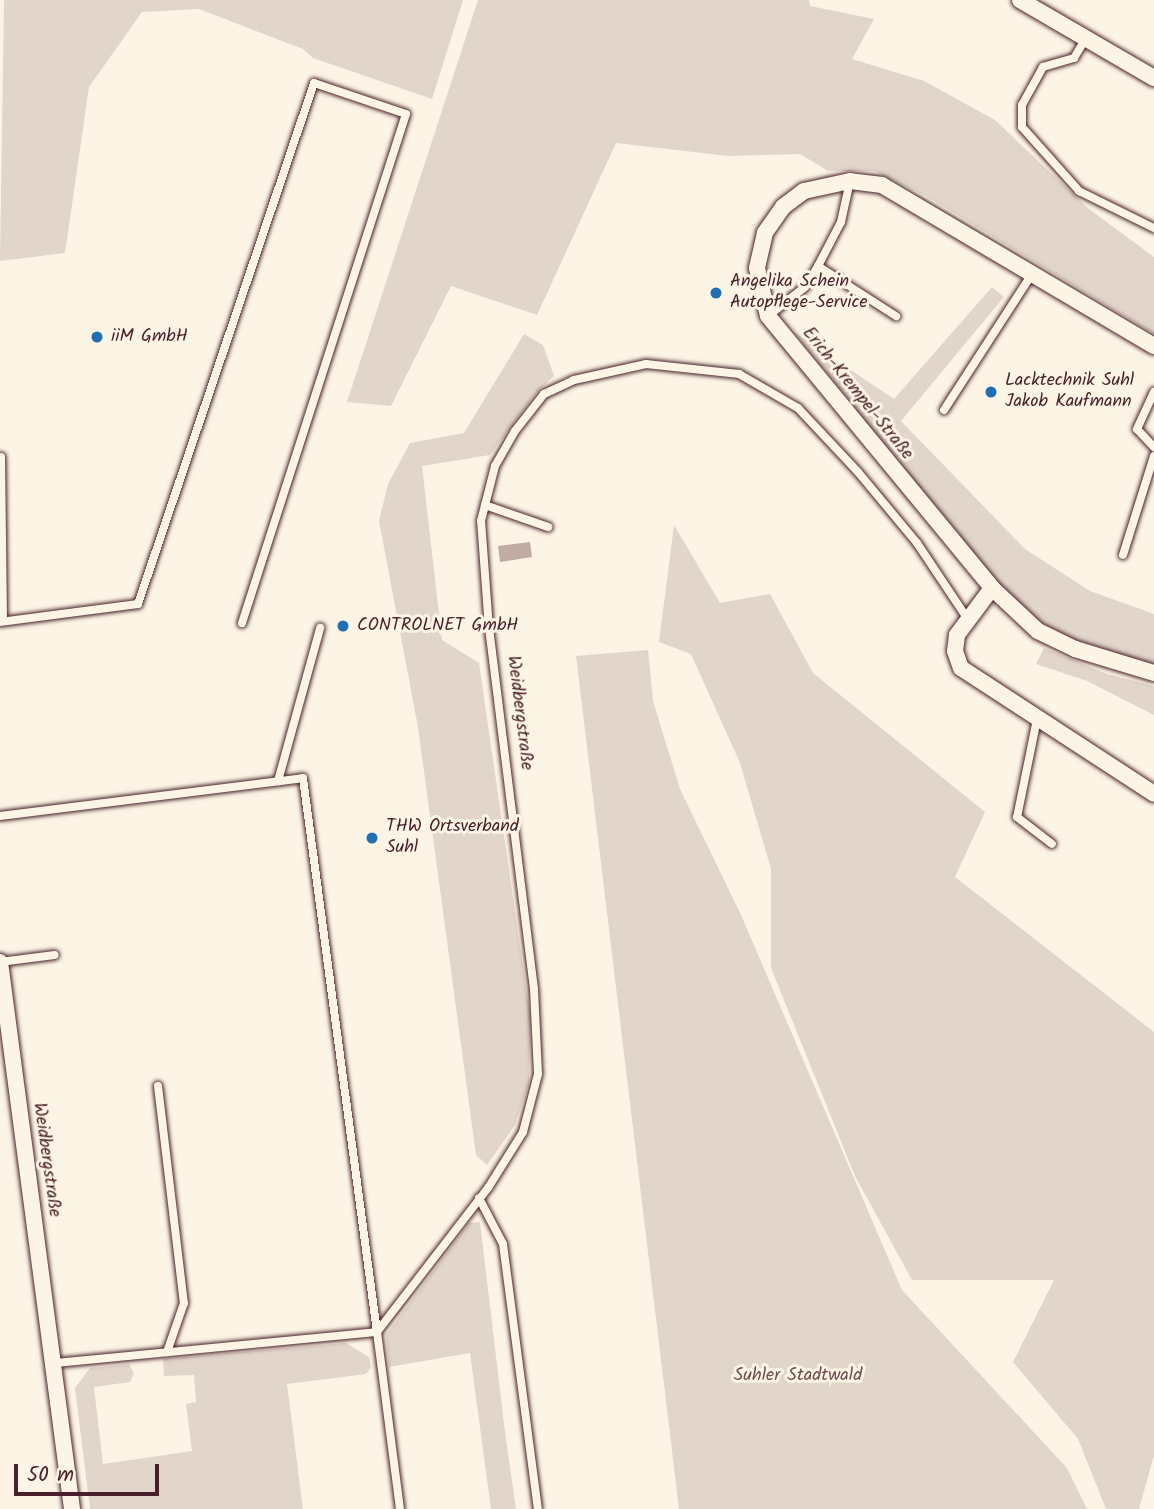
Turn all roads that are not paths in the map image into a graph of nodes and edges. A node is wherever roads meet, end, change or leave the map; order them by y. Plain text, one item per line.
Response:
1 (1020, 0) edge
2 (1086, 38) junction
3 (1154, 78) edge
4 (850, 181) junction
5 (1154, 228) edge
6 (818, 266) junction
7 (1032, 274) junction
8 (768, 316) junction
9 (896, 316) dead end
10 (1154, 346) edge
11 (1154, 392) edge
12 (944, 410) dead end
13 (1154, 447) edge
14 (1154, 456) edge
15 (1, 457) edge
16 (485, 505) junction
17 (548, 527) dead end
18 (1123, 555) dead end
19 (992, 588) junction
20 (967, 618) junction
21 (1, 621) edge
22 (242, 623) dead end
23 (320, 628) dead end
24 (1154, 673) edge
25 (1037, 719) junction
26 (278, 781) junction
27 (1154, 794) edge
28 (0, 817) edge
29 (1052, 844) dead end
30 (55, 955) dead end
31 (0, 962) edge
32 (158, 1086) dead end
33 (479, 1198) junction
34 (377, 1332) junction
35 (167, 1352) junction
36 (54, 1363) junction
37 (72, 1509) edge
38 (400, 1509) edge
39 (538, 1509) edge

1 - 2 street
2 - 3 street
2 - 5 lane
4 - 6 lane
4 - 7 street, Erich-Krempel-Straße
4 - 8 street, Erich-Krempel-Straße
6 - 8 lane
6 - 9 lane
7 - 10 street, Erich-Krempel-Straße
7 - 12 lane
8 - 19 street, Erich-Krempel-Straße
11 - 13 lane
14 - 18 lane
15 - 21 lane
16 - 17 lane
16 - 20 lane, Weidbergstraße
16 - 33 lane, Weidbergstraße
19 - 20 street
19 - 24 street, Erich-Krempel-Straße
20 - 25 street
21 - 22 lane
23 - 26 lane
25 - 27 street
25 - 29 lane
26 - 28 lane
26 - 34 lane
30 - 31 lane
31 - 36 street, Weidbergstraße
32 - 35 lane
33 - 34 lane, Weidbergstraße
33 - 39 lane
34 - 35 lane
34 - 38 lane
35 - 36 lane
36 - 37 street, Weidbergstraße

